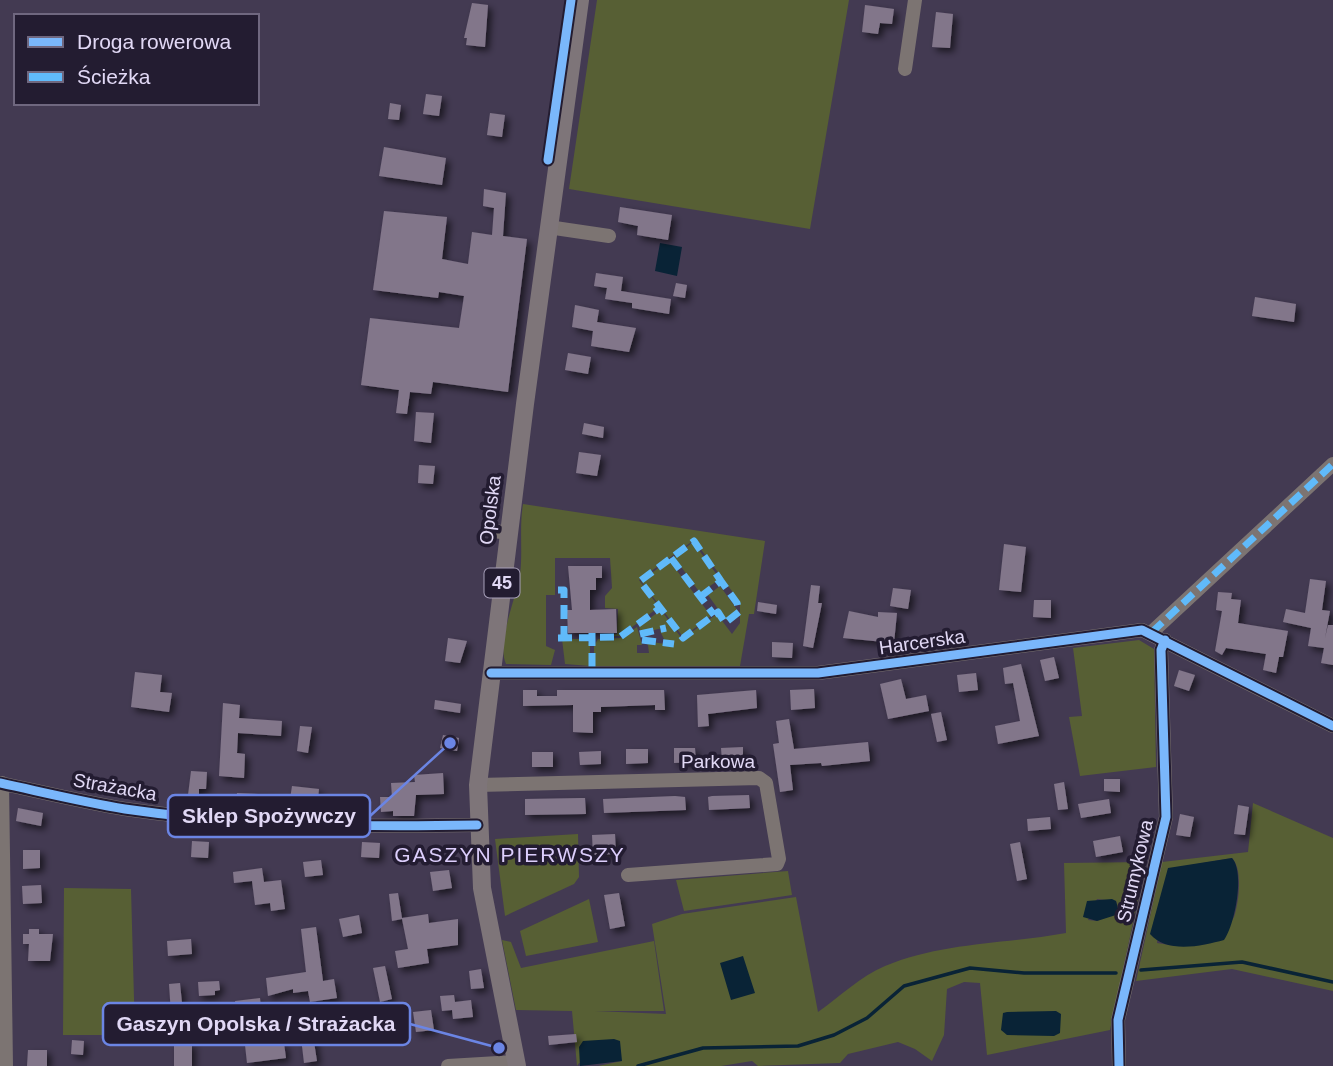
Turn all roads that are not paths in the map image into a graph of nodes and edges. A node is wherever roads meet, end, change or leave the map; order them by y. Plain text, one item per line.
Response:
1 (580, 0) edge
2 (915, 0) edge
3 (905, 69) dead end
4 (548, 227) junction
5 (609, 236) dead end
6 (1333, 464) edge
7 (1152, 632) junction
8 (1165, 640) junction
9 (491, 673) junction
10 (1333, 726) edge
11 (1, 783) edge
12 (478, 785) junction
13 (477, 825) junction
14 (628, 874) dead end
15 (516, 1064) edge
16 (6, 1066) edge
17 (448, 1066) edge
18 (1119, 1066) edge

1 - 4 main road, Opolska / 45
2 - 3 street
4 - 5 street
4 - 9 main road, Opolska / 45
6 - 7 street
7 - 8 street
7 - 9 street, Harcerska
8 - 10 street
8 - 18 street, Strumykowa
9 - 12 main road, Opolska / 45
11 - 13 street, Strażacka
11 - 16 street
12 - 13 main road, Opolska / 45
12 - 14 street, Parkowa
13 - 15 main road, Opolska / 45
15 - 17 street

